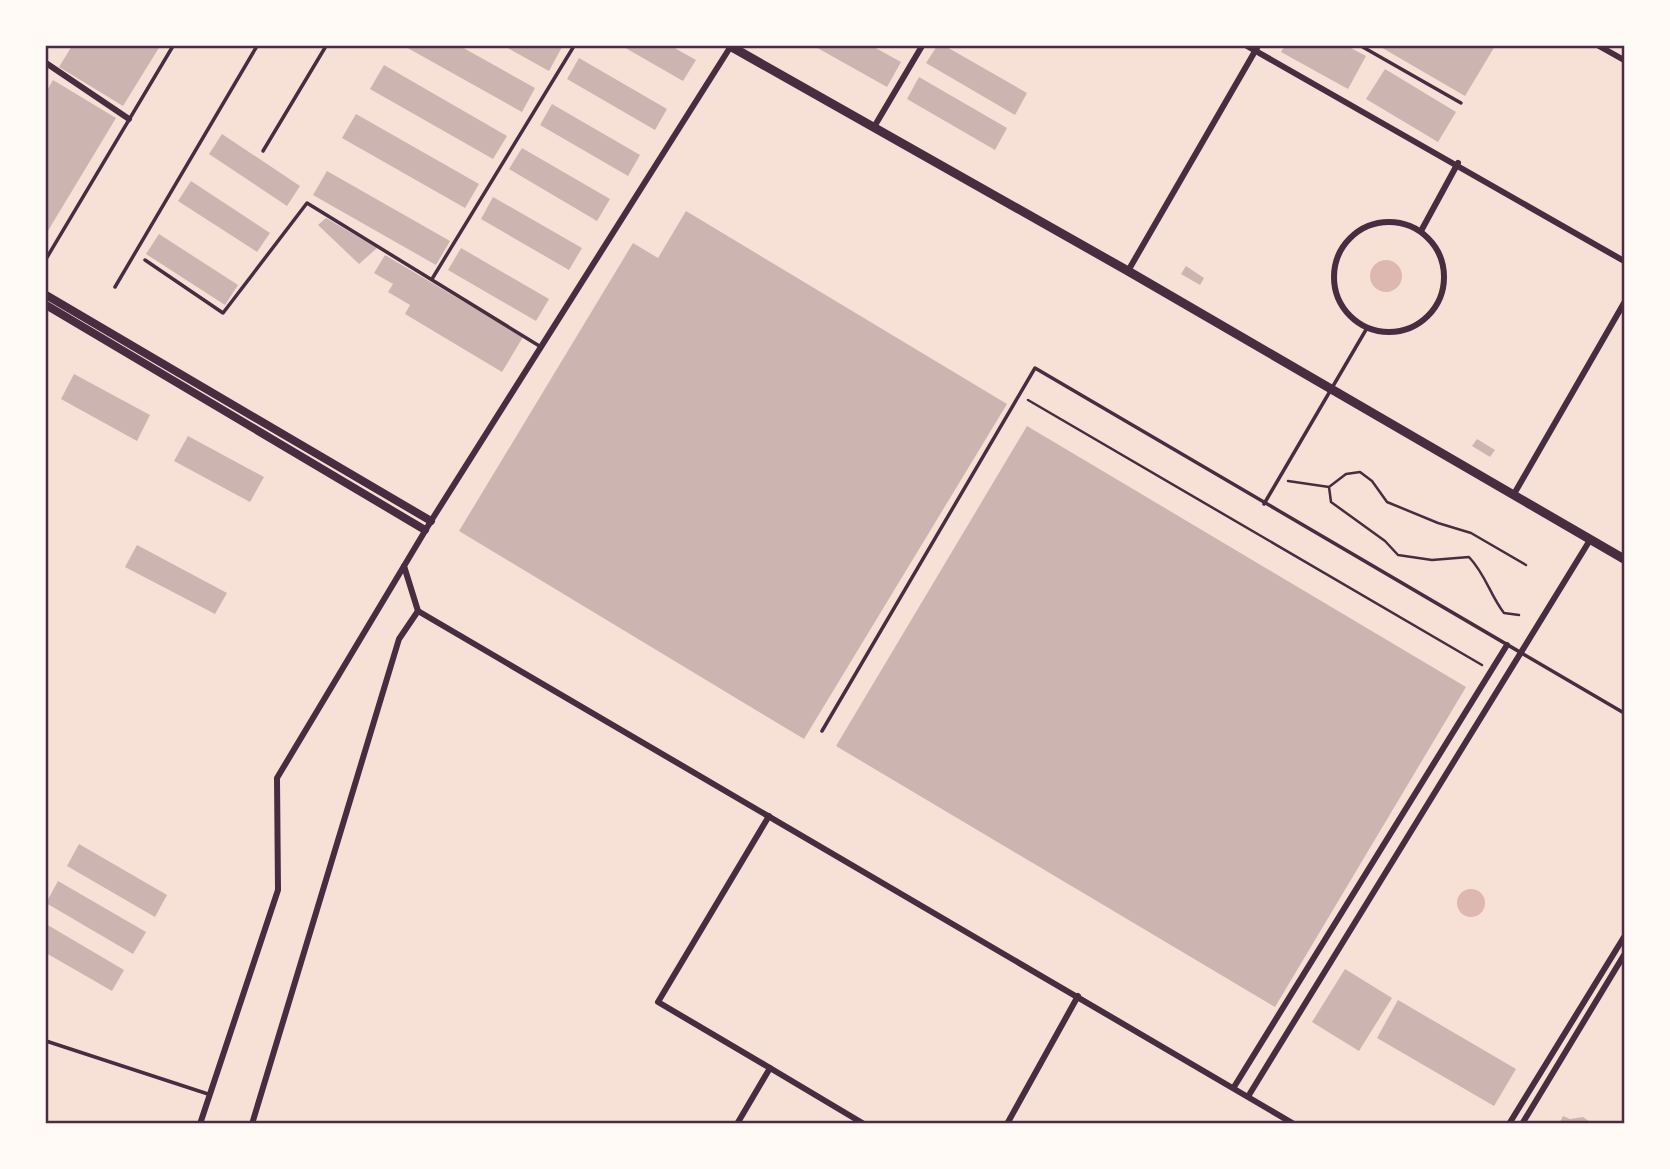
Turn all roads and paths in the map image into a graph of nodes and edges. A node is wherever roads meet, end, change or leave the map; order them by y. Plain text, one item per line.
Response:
1 (173, 46) edge
2 (257, 46) edge
3 (326, 46) edge
4 (575, 46) edge
5 (730, 46) edge
6 (922, 46) edge
7 (1247, 46) edge
8 (1365, 46) edge
9 (1599, 46) edge
10 (1256, 48) edge
11 (1625, 60) edge
12 (46, 64) edge
13 (1461, 103) dead end
14 (129, 119) junction
15 (874, 127) junction
16 (262, 151) dead end
17 (1458, 163) junction
18 (1421, 231) junction
19 (46, 259) edge
20 (145, 260) dead end
21 (1625, 261) edge
22 (1128, 271) junction
23 (432, 279) junction
24 (115, 287) dead end
25 (46, 295) edge
26 (1625, 303) edge
27 (46, 305) edge
28 (1367, 328) junction
29 (541, 346) junction
30 (1331, 388) junction
31 (1020, 395) junction
32 (1278, 480) junction
33 (1329, 487) junction
34 (1514, 495) junction
35 (1264, 504) junction
36 (431, 521) junction
37 (425, 530) junction
38 (1590, 540) junction
39 (1625, 559) edge
40 (1526, 565) dead end
41 (404, 566) junction
42 (418, 611) junction
43 (1519, 615) dead end
44 (1507, 645) junction
45 (1522, 654) junction
46 (1491, 670) junction
47 (1625, 713) edge
48 (822, 731) dead end
49 (769, 816) junction
50 (1625, 937) edge
51 (1625, 955) edge
52 (1078, 996) junction
53 (46, 1041) edge
54 (770, 1068) junction
55 (1234, 1087) junction
56 (208, 1094) junction
57 (1249, 1095) junction
58 (200, 1124) edge
59 (252, 1124) edge
60 (737, 1124) edge
61 (864, 1124) edge
62 (1007, 1124) edge
63 (1294, 1124) edge
64 (1509, 1124) edge
65 (1522, 1124) edge

1 - 14 lane
2 - 24 lane
3 - 16 lane
4 - 23 lane
5 - 15 main road
5 - 29 street
6 - 15 street
7 - 10 street
8 - 13 lane
9 - 11 street
10 - 17 street
10 - 22 street
12 - 14 street
14 - 19 lane
15 - 22 main road
17 - 18 street
17 - 21 street
18 - 28 street
18 - 28 street
20 - 23 lane
22 - 30 main road
23 - 29 lane
25 - 36 street
26 - 34 street
27 - 37 street
28 - 30 lane
29 - 36 street
30 - 32 lane
30 - 34 main road
31 - 35 lane
31 - 46 path
31 - 48 lane
32 - 33 path
32 - 35 lane
33 - 40 path
33 - 43 path
34 - 38 main road
35 - 44 lane
36 - 37 street
37 - 41 street
38 - 39 main road
38 - 45 street
41 - 42 street
41 - 56 street
42 - 49 street
42 - 59 street
44 - 45 lane
44 - 46 street
45 - 47 lane
45 - 57 street
46 - 55 street
49 - 52 street
49 - 54 street
50 - 64 street
51 - 65 street
52 - 55 street
52 - 62 street
53 - 56 lane
54 - 60 street
54 - 61 street
55 - 57 street
56 - 58 street
57 - 63 street

